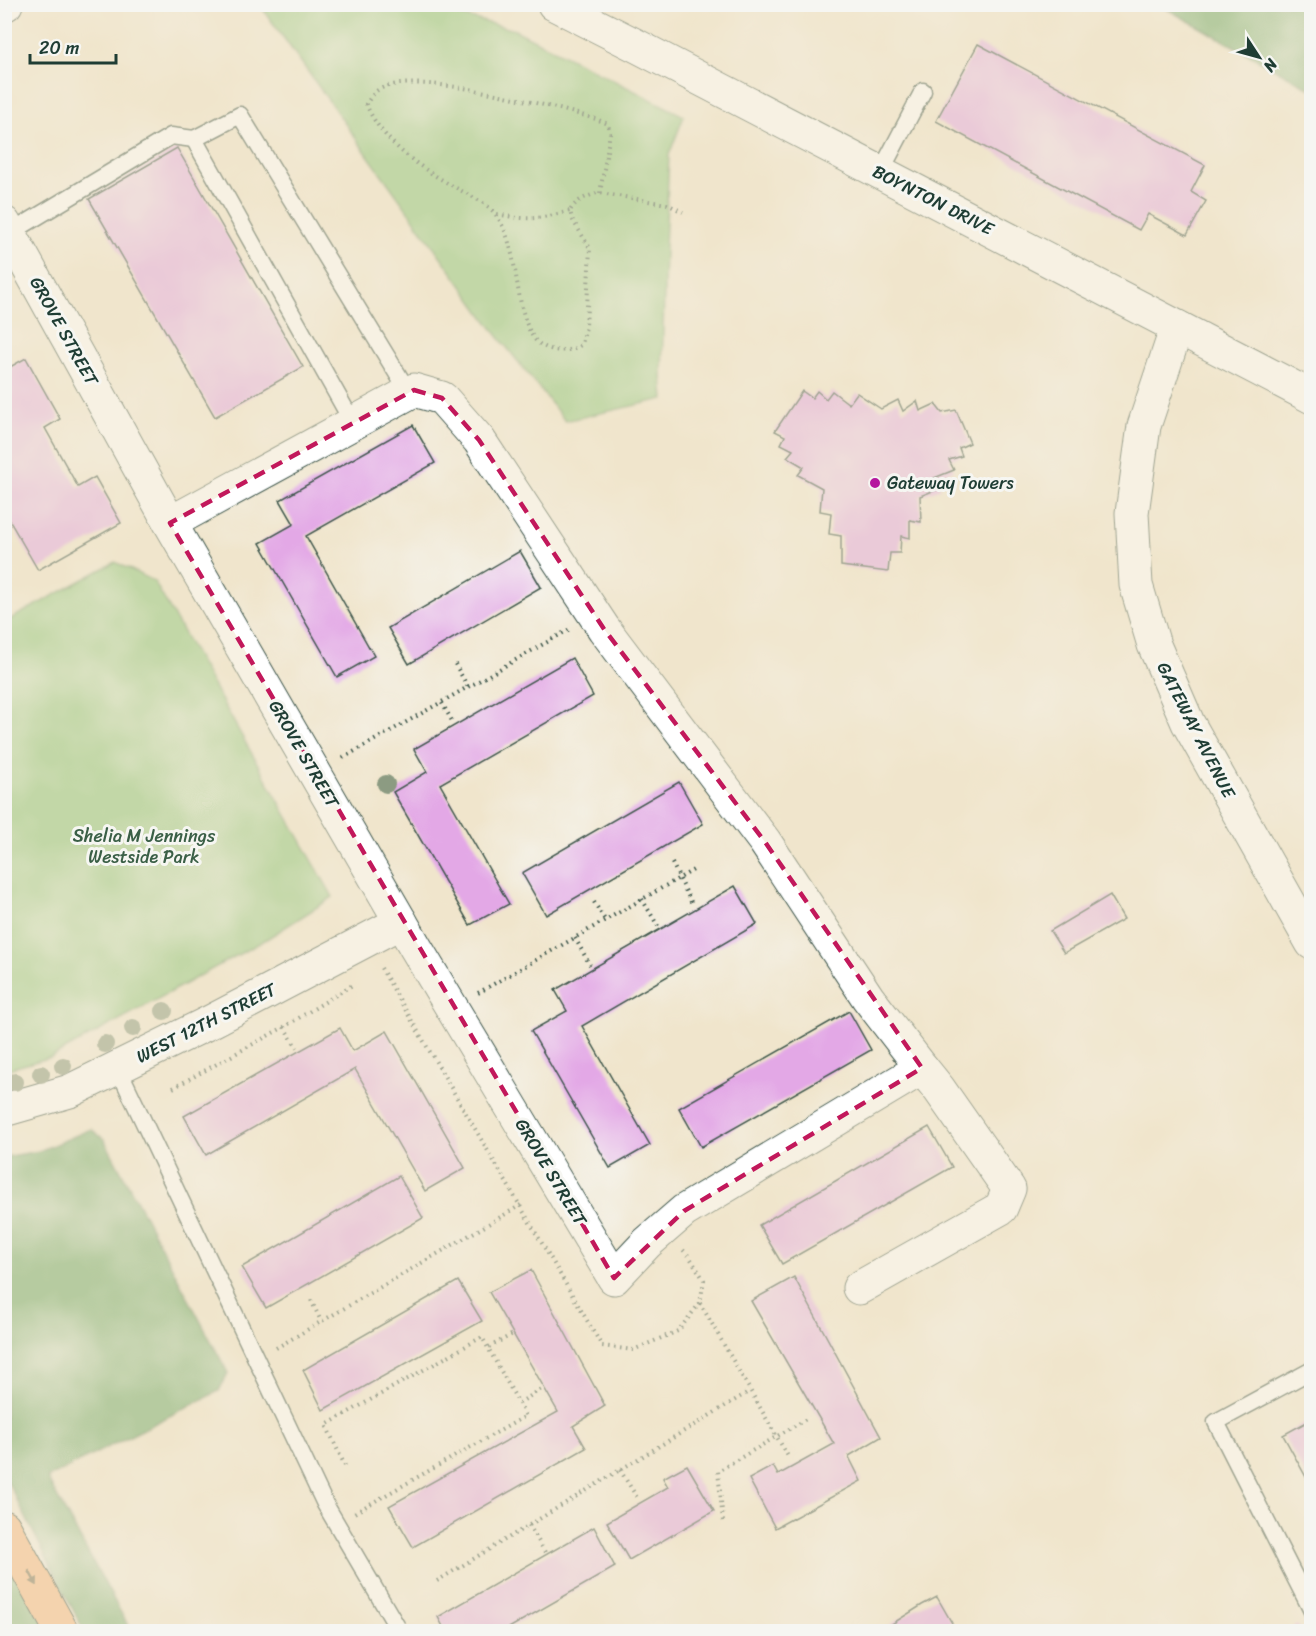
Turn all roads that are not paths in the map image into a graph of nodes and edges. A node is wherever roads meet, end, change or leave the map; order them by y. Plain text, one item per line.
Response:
1 (554, 4) edge
2 (923, 91) dead end
3 (194, 139) junction
4 (880, 173) junction
5 (6, 231) edge
6 (1177, 327) junction
7 (408, 393) junction
8 (1311, 397) edge
9 (353, 423) junction
10 (170, 524) junction
11 (409, 935) junction
12 (1311, 943) edge
13 (118, 1068) junction
14 (922, 1068) junction
15 (4, 1110) edge
16 (859, 1288) dead end
17 (1311, 1370) edge
18 (4, 1527) edge
19 (1310, 1606) edge
20 (62, 1632) edge
21 (400, 1632) edge

1 - 4 street, BOYNTON DRIVE
2 - 4 lane
3 - 5 lane
3 - 7 lane
3 - 9 lane
4 - 6 street, BOYNTON DRIVE
5 - 10 street, GROVE STREET
6 - 8 street, BOYNTON DRIVE
6 - 12 street, GATEWAY AVENUE
7 - 9 street
7 - 14 street
9 - 10 street
10 - 11 street, GROVE STREET
11 - 13 street, WEST 12TH STREET
11 - 14 street, GROVE STREET
13 - 15 street, WEST 12TH STREET
13 - 21 lane
14 - 16 street
17 - 19 lane
18 -> 20 highway

